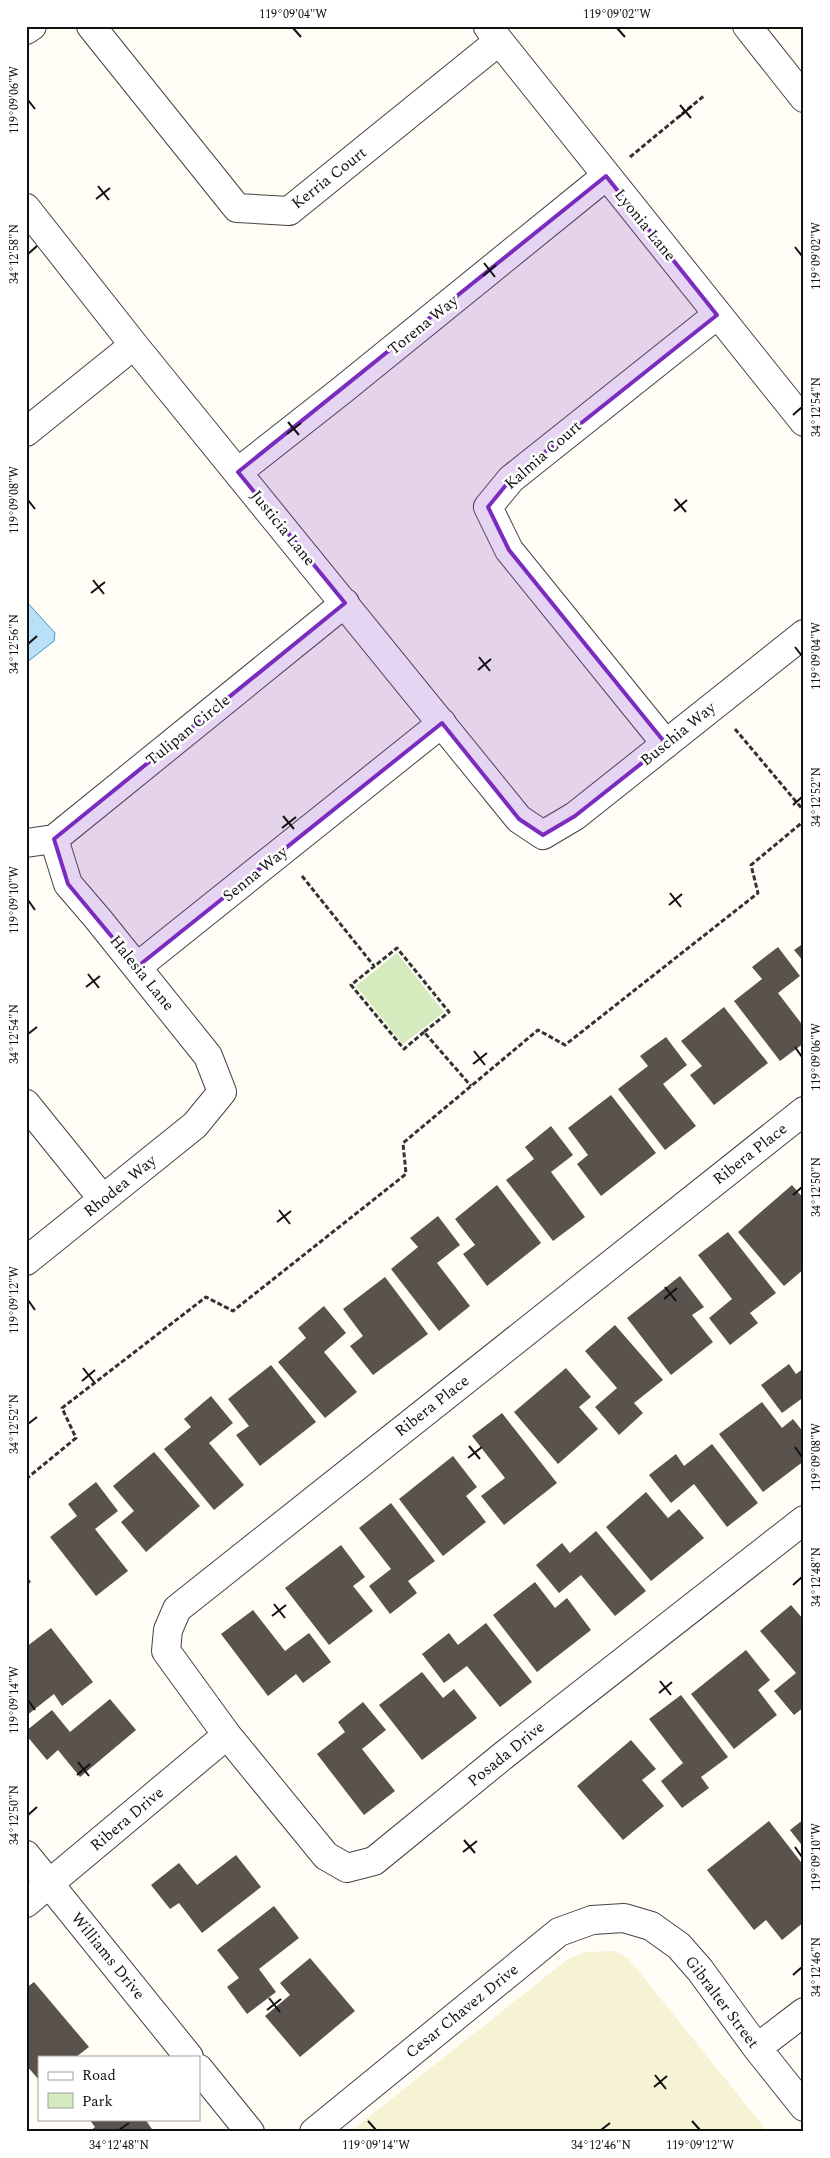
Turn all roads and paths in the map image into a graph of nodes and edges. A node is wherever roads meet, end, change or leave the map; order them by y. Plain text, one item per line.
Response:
1 (32, 26) edge
2 (91, 26) edge
3 (747, 26) edge
4 (26, 30) edge
5 (493, 33) edge
6 (705, 95) dead end
7 (804, 98) edge
8 (606, 176) junction
9 (26, 208) edge
10 (717, 315) junction
11 (134, 345) junction
12 (804, 422) edge
13 (26, 432) edge
14 (238, 472) junction
15 (345, 603) junction
16 (804, 634) edge
17 (715, 704) junction
18 (442, 723) junction
19 (666, 744) junction
20 (804, 811) edge
21 (804, 822) edge
22 (549, 831) joint
23 (54, 839) junction
24 (26, 844) edge
25 (282, 852) junction
26 (374, 966) junction
27 (137, 967) junction
28 (424, 1032) junction
29 (471, 1086) junction
30 (26, 1104) edge
31 (210, 1107) joint
32 (804, 1111) edge
33 (102, 1198) junction
34 (26, 1261) edge
35 (26, 1479) edge
36 (804, 1520) edge
37 (227, 1735) junction
38 (26, 1854) edge
39 (50, 1884) junction
40 (26, 1903) edge
41 (624, 1918) joint
42 (804, 2012) edge
43 (757, 2048) junction
44 (188, 2056) edge
45 (200, 2070) edge
46 (804, 2107) edge
47 (250, 2132) edge
48 (314, 2132) edge

1 - 4 street
2 - 5 street, Kerria Court
3 - 7 street
5 - 8 street, Lyonia Lane
6 - 8 path
8 - 10 street, Lyonia Lane
8 - 14 street, Torena Way
9 - 11 street, Justicia Lane
10 - 12 street, Lyonia Lane
10 - 19 street, Kalmia Court
11 - 13 street
11 - 14 street, Justicia Lane
14 - 15 street, Justicia Lane
15 - 18 street, Justicia Lane
15 - 23 street, Tulipan Circle
16 - 17 street, Buschia Way
17 - 19 street, Buschia Way
17 - 20 path
18 - 22 street, Justicia Lane
18 - 25 street, Senna Way
19 - 22 street, Buschia Way
21 - 29 path
23 - 24 street, Tulipan Circle
23 - 27 street, Halesia Lane
25 - 26 path
25 - 27 street, Senna Way
26 - 28 path
26 - 28 path
27 - 31 street, Halesia Lane
28 - 29 path
29 - 35 path
30 - 33 street
31 - 33 street, Rhodea Way
32 - 37 street, Ribera Place
33 - 34 street, Rhodea Way
36 - 37 street, Posada Drive
37 - 39 street, Ribera Drive
38 - 39 street, Williams Drive
39 - 40 street, Ribera Drive
39 - 44 street, Williams Drive
41 - 43 street, Gibralter Street
41 - 48 street, Cesar Chavez Drive
42 - 43 street
43 - 46 street, Gibralter Street
45 - 47 street

